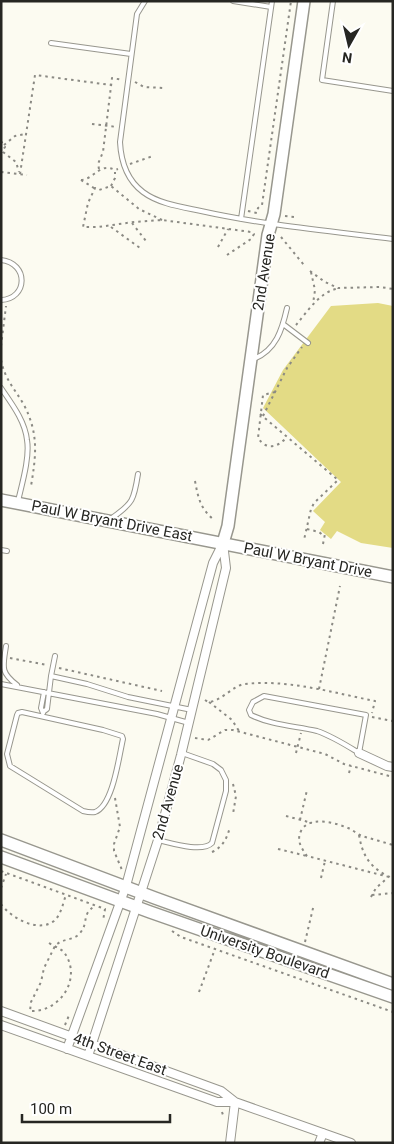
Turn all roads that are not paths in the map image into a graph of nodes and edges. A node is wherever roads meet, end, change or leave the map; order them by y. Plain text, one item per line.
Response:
1 (145, 1) edge
2 (233, 1) edge
3 (272, 1) edge
4 (304, 1) edge
5 (333, 1) edge
6 (272, 7) junction
7 (51, 43) dead end
8 (131, 54) junction
9 (393, 91) edge
10 (241, 219) junction
11 (272, 223) junction
12 (393, 240) edge
13 (1, 260) edge
14 (1, 300) edge
15 (287, 308) dead end
16 (283, 324) junction
17 (307, 342) road end
18 (252, 360) junction
19 (1, 388) edge
20 (138, 474) dead end
21 (1, 500) edge
22 (17, 503) junction
23 (108, 521) junction
24 (223, 543) junction
25 (1, 550) edge
26 (7, 551) dead end
27 (393, 577) edge
28 (6, 646) dead end
29 (55, 656) dead end
30 (2, 664) edge
31 (51, 676) junction
32 (1, 684) edge
33 (18, 686) junction
34 (44, 692) junction
35 (50, 693) junction
36 (175, 706) junction
37 (192, 710) junction
38 (43, 714) junction
39 (171, 718) junction
40 (189, 723) junction
41 (182, 752) junction
42 (359, 753) junction
43 (393, 767) edge
44 (1, 840) edge
45 (158, 840) junction
46 (1, 857) edge
47 (126, 886) junction
48 (141, 892) junction
49 (121, 902) junction
50 (136, 907) junction
51 (393, 984) edge
52 (393, 997) edge
53 (1, 1012) edge
54 (1, 1025) edge
55 (72, 1036) junction
56 (92, 1044) junction
57 (67, 1049) junction
58 (88, 1056) junction
59 (235, 1102) junction
60 (323, 1133) junction
61 (230, 1143) edge
62 (319, 1143) edge
63 (351, 1143) edge

1 - 8 lane
2 - 6 lane
3 - 6 lane
4 - 11 main road, 2nd Avenue
5 - 9 lane
6 - 10 lane
7 - 8 lane
8 - 10 lane
10 - 11 lane
11 - 12 lane
11 - 18 main road, 2nd Avenue
13 - 14 lane
15 - 16 lane
16 - 17 lane
16 - 18 lane
18 - 24 main road, 2nd Avenue
19 - 22 lane
20 - 23 lane
21 - 22 main road, Paul W Bryant Drive East
22 - 23 main road, Paul W Bryant Drive East
23 - 24 main road, Paul W Bryant Drive East
24 - 27 main road, Paul W Bryant Drive
24 - 36 street, 2nd Avenue
24 - 37 street, 2nd Avenue
25 - 26 lane
28 - 30 lane
29 - 31 lane
30 - 33 lane
31 - 35 lane
31 - 36 lane
32 - 33 lane
33 - 34 lane
34 - 35 lane
34 - 38 lane
35 - 38 lane
35 - 39 lane
36 - 37 lane
36 - 39 street, 2nd Avenue
37 - 40 street, 2nd Avenue
38 - 38 lane
39 - 40 lane
39 - 47 street, 2nd Avenue
40 - 41 street, 2nd Avenue
41 - 45 street, 2nd Avenue
41 - 45 lane
42 - 42 lane
42 - 43 street
44 - 47 main road, University Boulevard
45 - 48 street, 2nd Avenue
46 - 49 main road, University Boulevard
47 - 48 main road, University Boulevard
47 - 49 street, 2nd Avenue
48 - 50 street, 2nd Avenue
48 - 51 main road, University Boulevard
49 - 50 main road, University Boulevard
49 - 55 street, 2nd Avenue
50 - 52 main road, University Boulevard
50 - 56 street, 2nd Avenue
53 - 55 street, 4th Street East
54 - 57 street, 4th Street East
55 - 56 street, 4th Street East
55 - 57 street, 2nd Avenue
56 - 58 street, 2nd Avenue
56 - 59 street, 4th Street East
57 - 58 street, 4th Street East
58 - 59 street, 4th Street East
59 - 60 street, 4th Street East
59 - 61 street
60 - 62 street
60 - 63 street, 4th Street East

